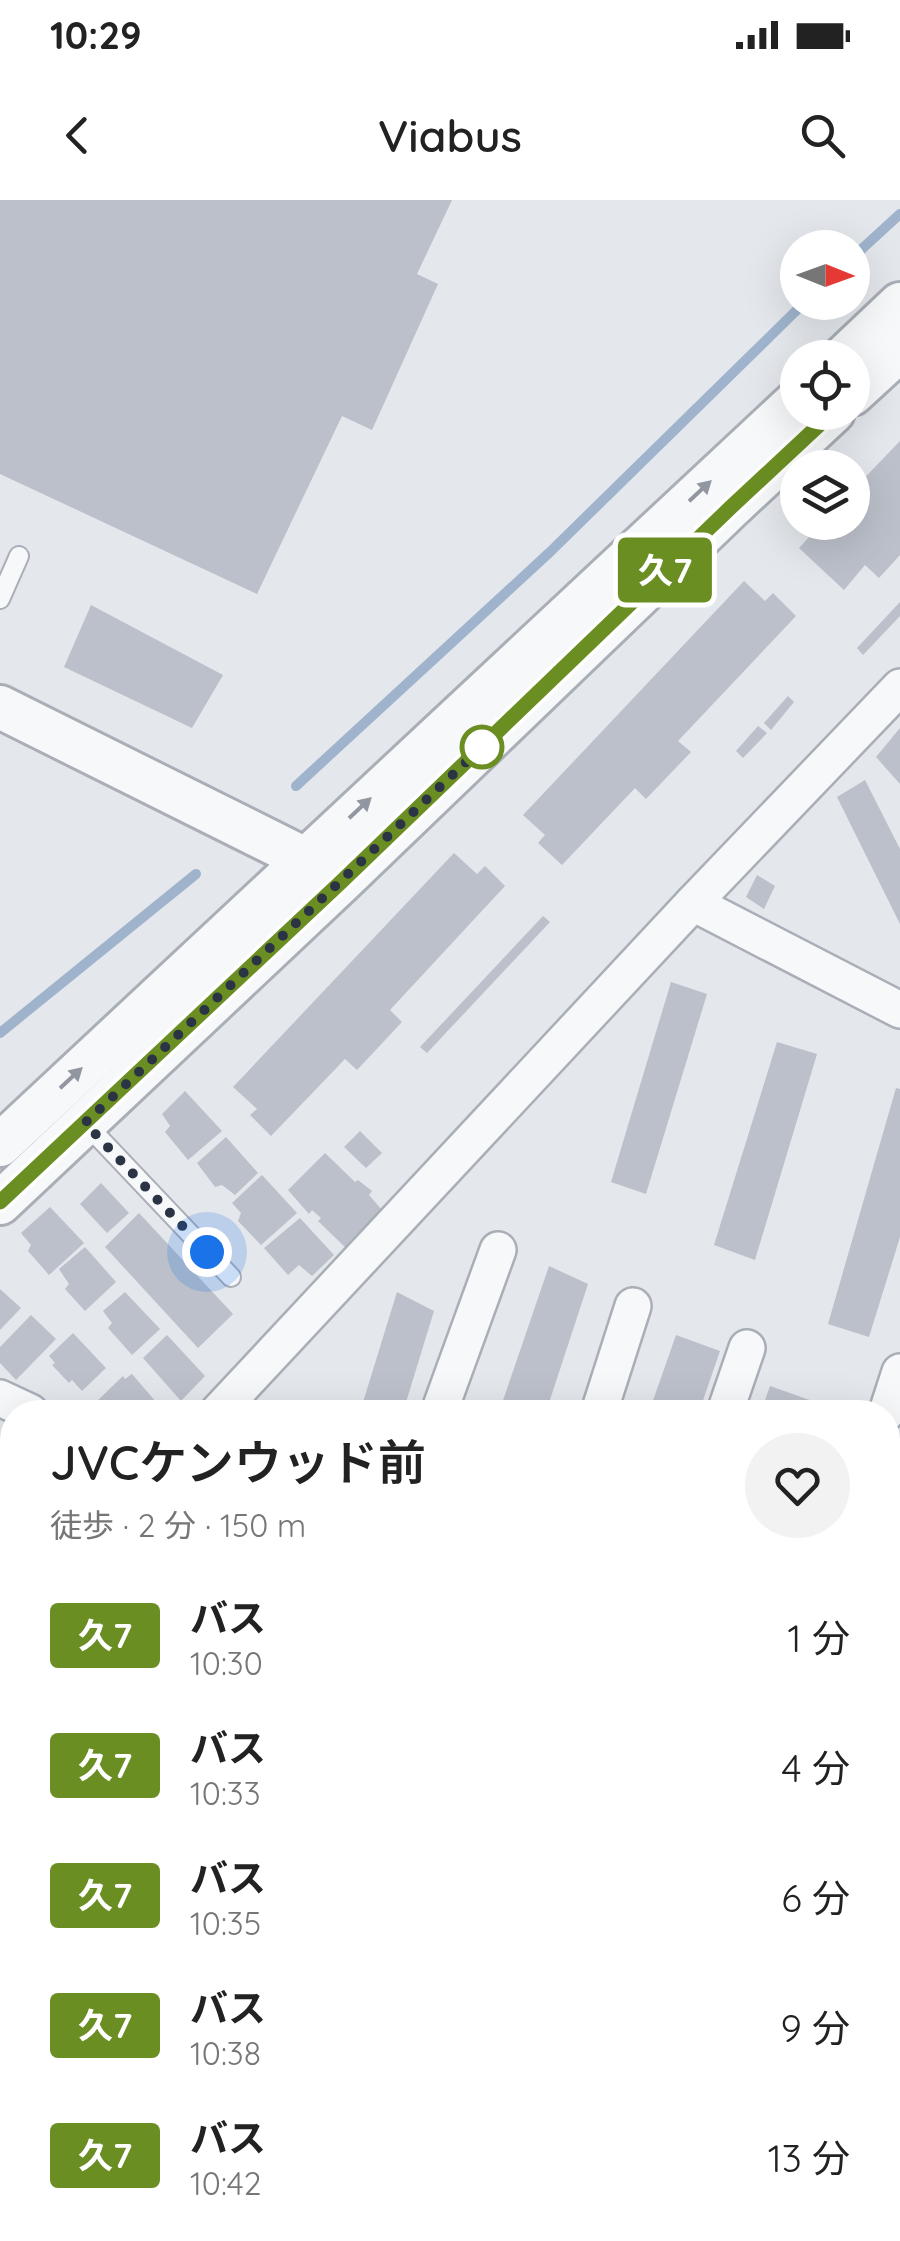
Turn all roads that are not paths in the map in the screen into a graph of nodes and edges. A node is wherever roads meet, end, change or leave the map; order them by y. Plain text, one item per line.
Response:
1 (900, 304) edge
2 (861, 340) edge
3 (900, 350) edge
4 (870, 378) edge
5 (780, 417) edge
6 (813, 430) edge
7 (19, 556) dead end
8 (0, 599) edge
9 (900, 687) edge
10 (0, 707) edge
11 (305, 859) junction
12 (341, 882) junction
13 (693, 903) junction
14 (900, 1010) edge
15 (85, 1123) junction
16 (0, 1145) edge
17 (0, 1202) edge
18 (498, 1250) dead end
19 (231, 1277) dead end
20 (633, 1306) dead end
21 (747, 1348) dead end
22 (900, 1372) edge
23 (229, 1400) edge
24 (443, 1400) edge
25 (603, 1400) edge
26 (728, 1400) edge
27 (891, 1400) edge

1 - 2 street
3 - 4 street
11 -> 5 street
6 - 12 street
7 - 8 lane
9 - 13 street
10 - 11 street
11 - 12 street
16 -> 11 street
12 - 15 street
13 - 14 street
13 - 23 street
15 - 17 street
15 - 19 lane
18 - 24 street
20 - 25 street
21 - 26 street
22 - 27 street

